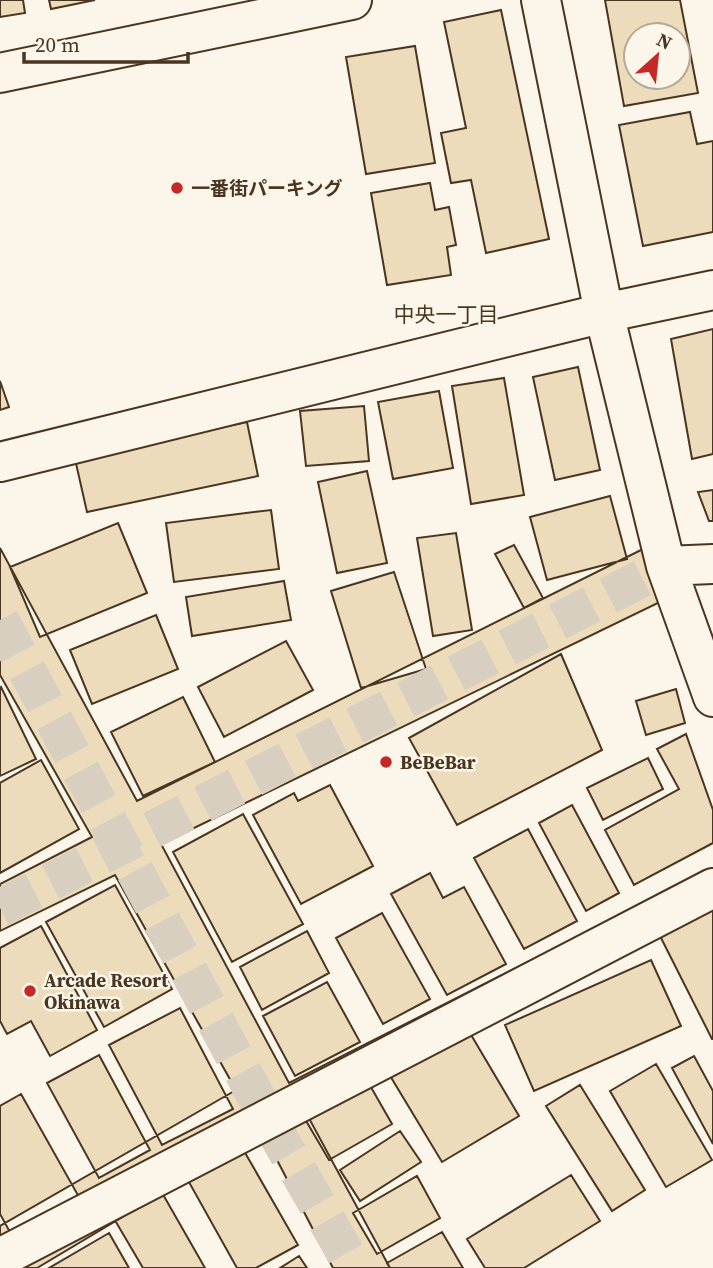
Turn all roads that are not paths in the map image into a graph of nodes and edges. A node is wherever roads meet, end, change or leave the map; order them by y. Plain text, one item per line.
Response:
1 (352, 0) edge
2 (541, 0) edge
3 (0, 73) edge
4 (713, 290) edge
5 (604, 313) junction
6 (0, 462) edge
7 (713, 564) edge
8 (666, 566) junction
9 (713, 697) edge
10 (713, 888) edge
11 (0, 1258) edge

1 - 3 street
2 - 5 street
4 - 5 street
5 - 6 street
5 - 8 street
7 - 8 street
8 - 9 street
10 - 11 street

